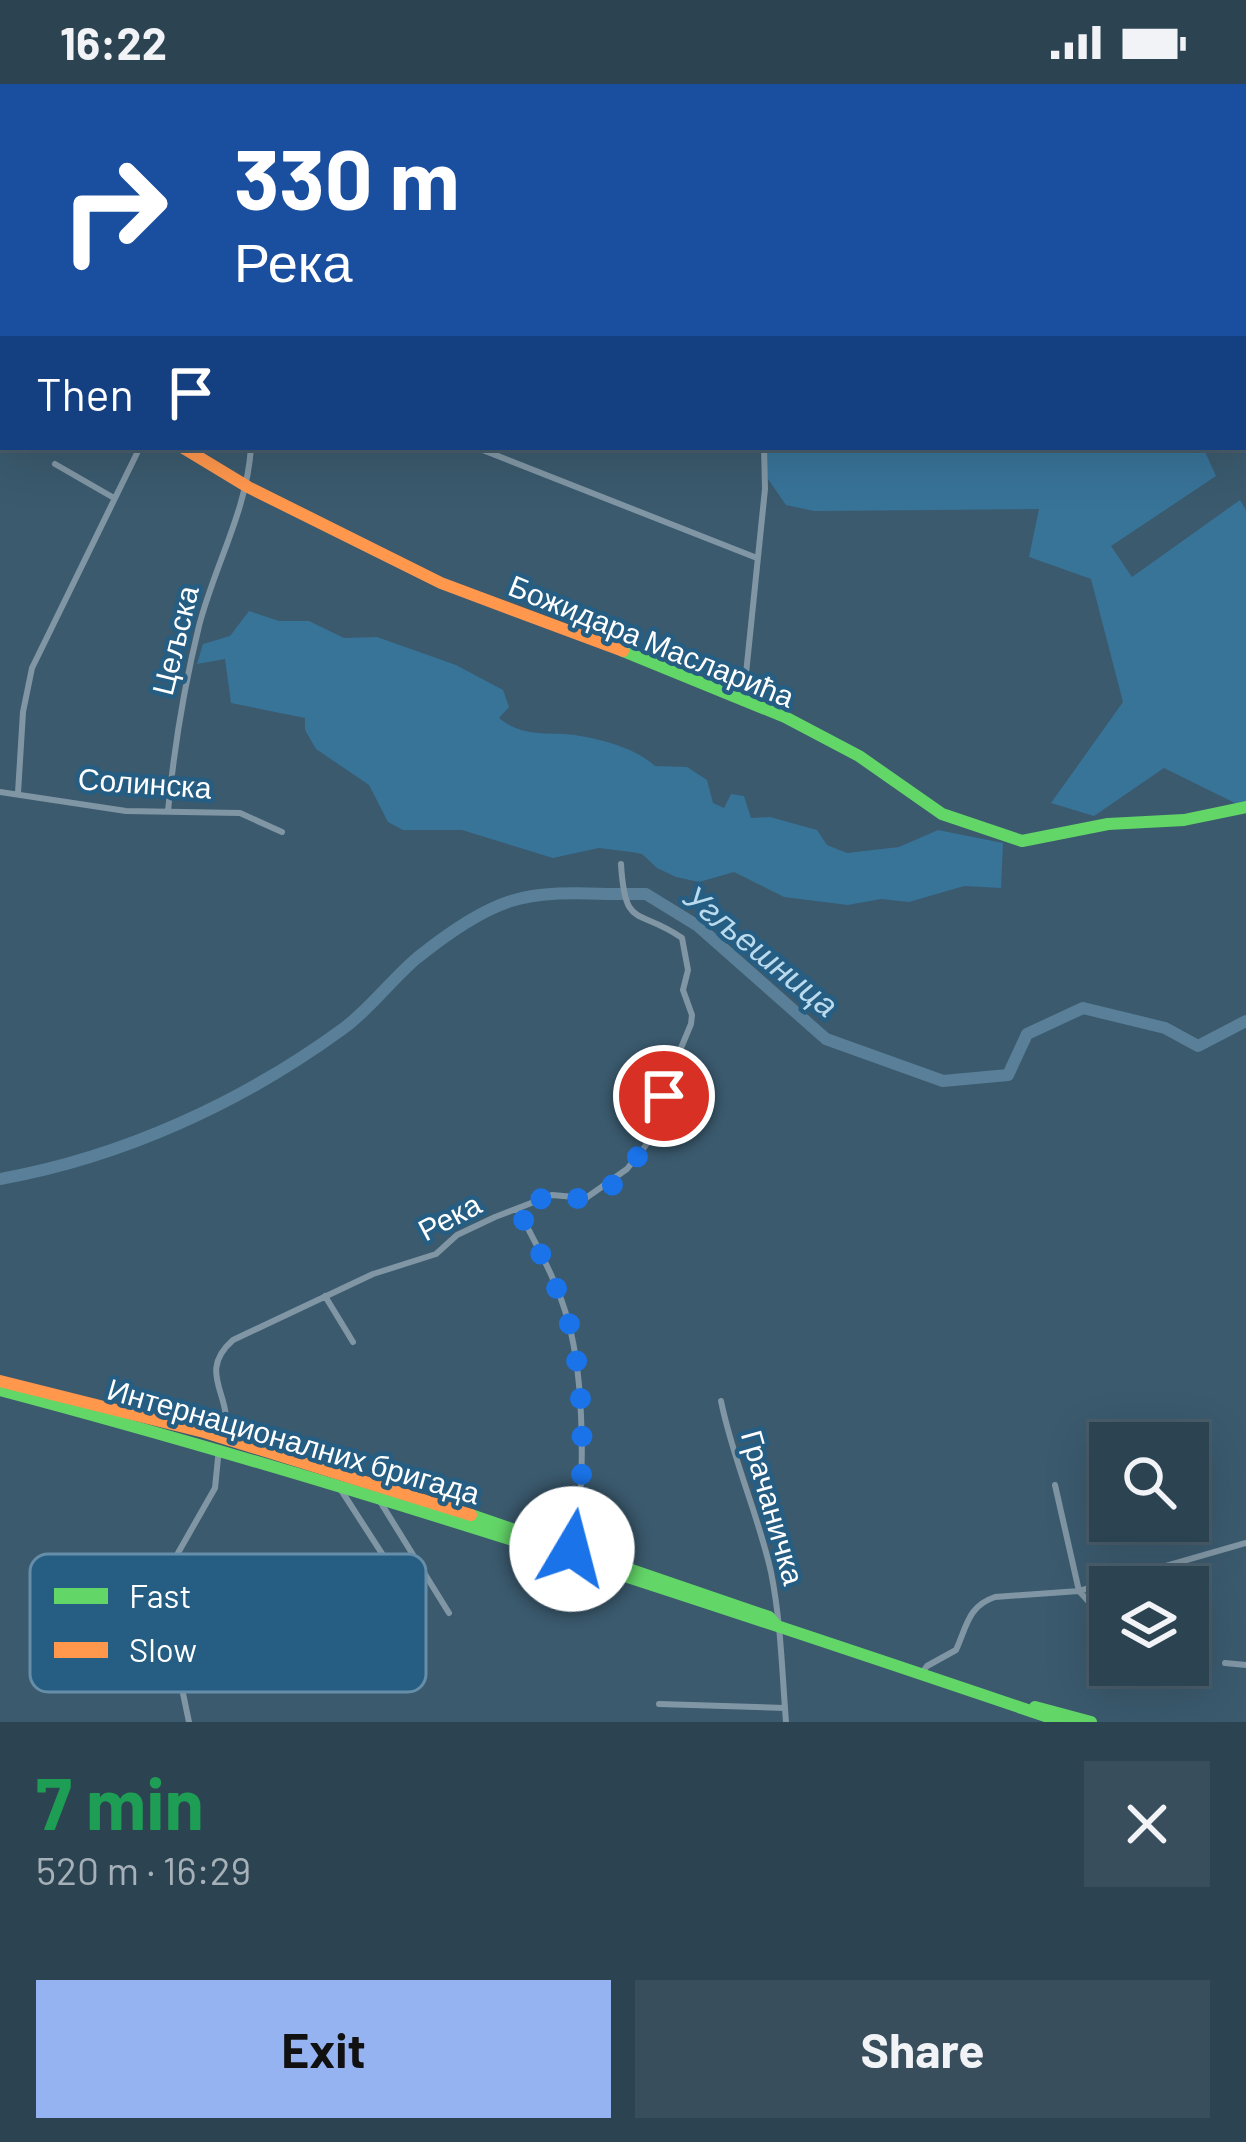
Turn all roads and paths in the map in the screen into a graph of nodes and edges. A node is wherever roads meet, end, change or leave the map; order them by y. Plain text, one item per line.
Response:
1 (138, 450) edge
2 (187, 450) edge
3 (251, 450) edge
4 (484, 450) edge
5 (764, 450) edge
6 (55, 464) dead end
7 (248, 488) junction
8 (114, 498) junction
9 (757, 558) junction
10 (743, 703) junction
11 (0, 792) edge
12 (18, 794) junction
13 (1246, 807) edge
14 (168, 811) junction
15 (282, 832) dead end
16 (621, 864) dead end
17 (518, 1209) junction
18 (325, 1296) junction
19 (352, 1342) dead end
20 (0, 1381) edge
21 (0, 1390) edge
22 (721, 1401) dead end
23 (220, 1443) junction
24 (1055, 1485) dead end
25 (340, 1486) junction
26 (380, 1499) junction
27 (1246, 1543) edge
28 (572, 1549) junction
29 (178, 1554) edge
30 (383, 1554) edge
31 (413, 1554) edge
32 (426, 1575) edge
33 (1079, 1592) junction
34 (1089, 1602) edge
35 (449, 1613) dead end
36 (777, 1624) junction
37 (1225, 1664) dead end
38 (1246, 1665) edge
39 (921, 1674) junction
40 (183, 1692) edge
41 (659, 1704) dead end
42 (1018, 1705) junction
43 (785, 1708) junction
44 (189, 1722) edge
45 (786, 1722) edge
46 (1063, 1722) edge
47 (1091, 1722) edge

1 - 8 street
2 - 7 main road, Божидара Масларића
3 - 7 street, Цељска
4 - 9 street
5 - 9 street
6 - 8 street
7 - 10 main road, Божидара Масларића
7 - 14 street, Цељска
8 - 12 street
9 - 10 street
10 - 13 main road, Божидара Масларића
11 - 12 street, Солинска
12 - 14 street, Солинска
14 - 15 street, Солинска
16 - 17 street, Река
17 - 18 street, Река
17 - 28 street
18 - 19 street
18 - 23 street, Река
20 - 23 main road, Интернационалних бригада
21 - 23 main road, Интернационалних бригада
22 - 36 street, Грачаничка
23 - 25 main road, Интернационалних бригада
23 - 28 main road, Интернационалних бригада
23 - 29 street
24 - 33 street
25 - 26 main road, Интернационалних бригада
25 - 30 street
26 - 31 street
26 - 36 main road, Интернационалних бригада
27 - 33 street
28 - 36 main road, Интернационалних бригада
32 - 35 street
33 - 34 street
33 - 39 street
36 - 39 main road, Интернационалних бригада
36 - 43 street, Грачаничка
37 - 38 street
39 - 42 main road, Интернационалних бригада
40 - 44 street
41 - 43 street
42 - 46 main road, Интернационалних бригада
42 - 47 main road, Интернационалних бригада
43 - 45 street, Грачаничка

